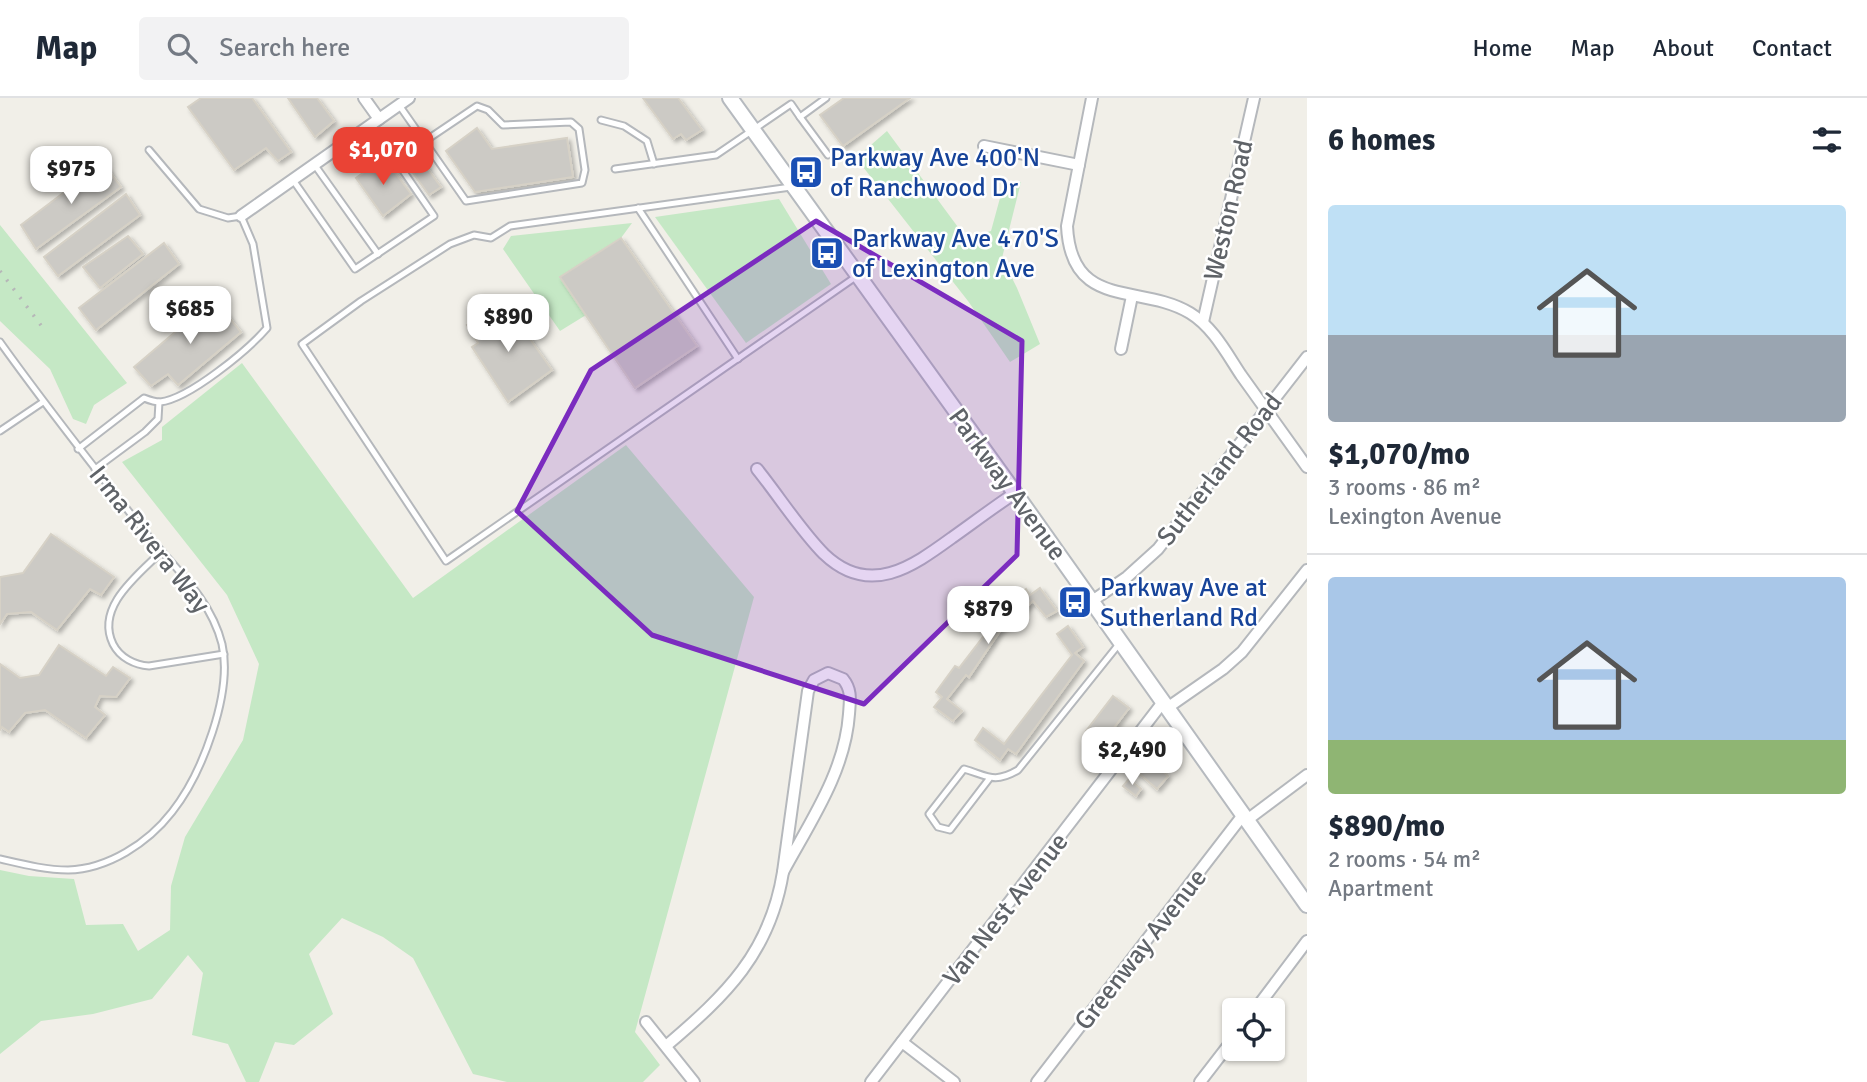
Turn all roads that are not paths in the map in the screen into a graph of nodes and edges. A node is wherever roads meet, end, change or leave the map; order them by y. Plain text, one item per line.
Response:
1 (364, 98) edge
2 (730, 98) edge
3 (785, 98) edge
4 (826, 98) edge
5 (1092, 98) edge
6 (1254, 98) edge
7 (404, 101) edge
8 (791, 104) junction
9 (800, 117) junction
10 (601, 120) dead end
11 (375, 122) junction
12 (753, 130) junction
13 (425, 141) junction
14 (984, 146) dead end
15 (149, 150) dead end
16 (828, 155) dead end
17 (314, 164) junction
18 (654, 164) junction
19 (1079, 165) junction
20 (615, 169) dead end
21 (293, 180) junction
22 (794, 187) junction
23 (638, 208) junction
24 (241, 216) junction
25 (378, 254) junction
26 (858, 275) junction
27 (1132, 296) junction
28 (1203, 322) junction
29 (0, 342) edge
30 (1121, 349) dead end
31 (1307, 357) edge
32 (738, 359) junction
33 (43, 402) junction
34 (159, 402) junction
35 (1266, 409) junction
36 (0, 430) edge
37 (78, 449) junction
38 (1307, 467) edge
39 (95, 469) junction
40 (757, 469) dead end
41 (1015, 493) junction
42 (161, 552) junction
43 (1307, 570) edge
44 (1092, 601) junction
45 (1121, 642) junction
46 (224, 654) junction
47 (1165, 705) junction
48 (1307, 775) edge
49 (989, 779) junction
50 (1245, 817) junction
51 (0, 859) edge
52 (783, 872) junction
53 (1307, 905) edge
54 (1307, 942) edge
55 (1264, 998) edge
56 (646, 1022) dead end
57 (902, 1042) junction
58 (666, 1046) junction
59 (1222, 1054) edge
60 (694, 1082) edge
61 (872, 1082) edge
62 (954, 1082) edge
63 (1037, 1082) edge
64 (1200, 1082) edge

1 - 11 street
2 - 12 main road, Parkway Avenue
3 - 8 lane
4 - 9 lane
5 - 19 street
6 - 28 street, Weston Road
7 - 11 street
7 - 13 lane
8 - 9 lane
8 - 12 lane
9 - 16 lane
10 - 18 lane
11 - 17 street
11 - 25 lane
12 - 18 lane
12 - 22 main road, Parkway Avenue
13 - 13 lane
14 - 19 street
15 - 24 lane
17 - 21 street
17 - 25 lane
18 - 20 lane
19 - 27 street
21 - 24 street
21 - 25 lane
22 - 23 lane
22 - 26 main road, Parkway Avenue
23 - 32 lane
23 - 32 lane
24 - 34 lane
26 - 32 lane
26 - 41 main road, Parkway Avenue
27 - 28 street
27 - 30 street
28 - 35 street
29 - 33 lane, Irma Rivera Way
31 - 35 street, Sutherland Road
33 - 36 lane
33 - 37 lane, Irma Rivera Way
34 - 37 lane
34 - 39 lane
35 - 38 street
35 - 44 street, Sutherland Road
37 - 39 lane, Irma Rivera Way
39 - 42 lane, Irma Rivera Way
40 - 41 street
41 - 44 main road, Parkway Avenue
42 - 46 lane, Irma Rivera Way
42 - 46 lane
43 - 47 street, Van Nest Avenue
44 - 45 main road, Parkway Avenue
45 - 47 main road, Parkway Avenue
45 - 49 lane
46 - 51 lane, Irma Rivera Way
47 - 50 main road, Parkway Avenue
47 - 57 street, Van Nest Avenue
48 - 50 street, Greenway Avenue
49 - 49 lane
50 - 53 main road, Parkway Avenue
50 - 63 street, Greenway Avenue
52 - 52 street
52 - 58 street
54 - 55 street
56 - 58 street
57 - 61 street, Van Nest Avenue
57 - 62 street
58 - 60 street
59 - 64 street

